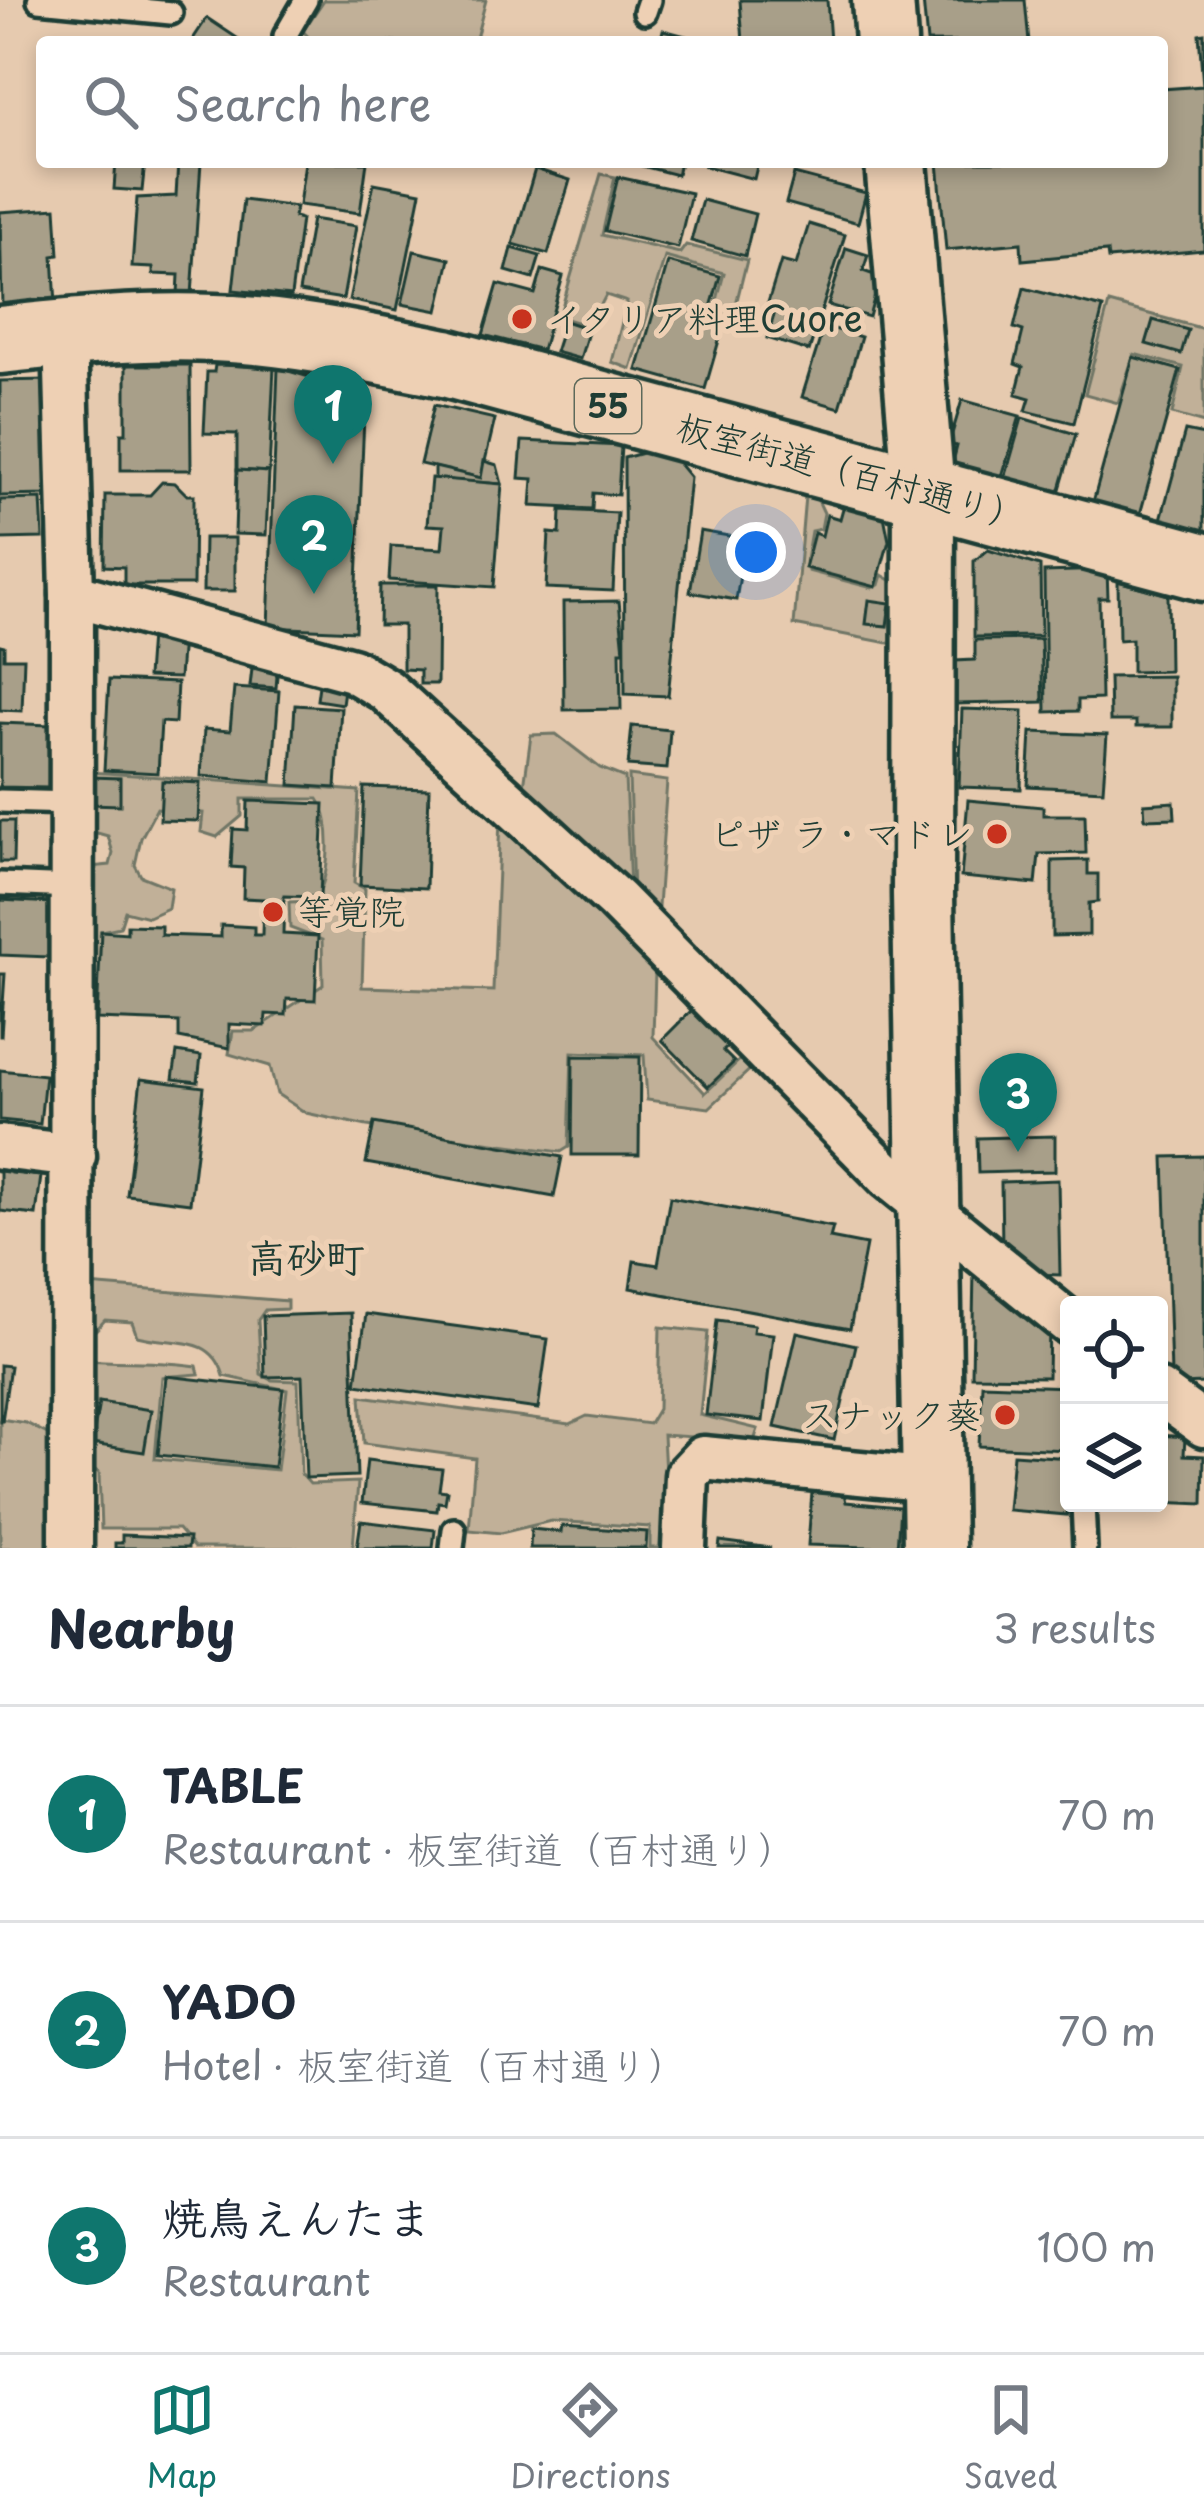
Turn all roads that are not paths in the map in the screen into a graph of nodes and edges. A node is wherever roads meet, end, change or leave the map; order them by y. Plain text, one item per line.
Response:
1 (39, 0) edge
2 (306, 0) edge
3 (883, 0) edge
4 (171, 13) dead end
5 (285, 36) dead end
6 (886, 36) edge
7 (897, 168) edge
8 (65, 333) junction
9 (0, 340) edge
10 (925, 490) junction
11 (1204, 567) edge
12 (72, 594) junction
13 (0, 801) edge
14 (73, 803) junction
15 (0, 884) edge
16 (73, 887) junction
17 (0, 1147) edge
18 (74, 1156) junction
19 (930, 1214) junction
20 (1060, 1316) edge
21 (1168, 1399) edge
22 (1204, 1425) edge
23 (933, 1480) junction
24 (1083, 1512) edge
25 (71, 1548) edge
26 (684, 1548) edge
27 (934, 1548) edge
28 (1085, 1548) edge

1 - 4 lane
2 - 5 lane
3 - 6 street
7 - 10 street
8 - 9 main road, 板室街道（百村通り） / 55
8 - 10 main road, 板室街道（百村通り） / 55
8 - 12 street
10 - 11 main road, 板室街道（百村通り） / 55
10 - 19 street
12 - 14 street
12 - 19 street
13 - 14 lane
14 - 16 street
15 - 16 lane
16 - 18 street
17 - 18 street
18 - 25 street
19 - 20 street
19 - 23 street
21 - 22 street
23 - 26 street
23 - 27 street
24 - 28 lane

